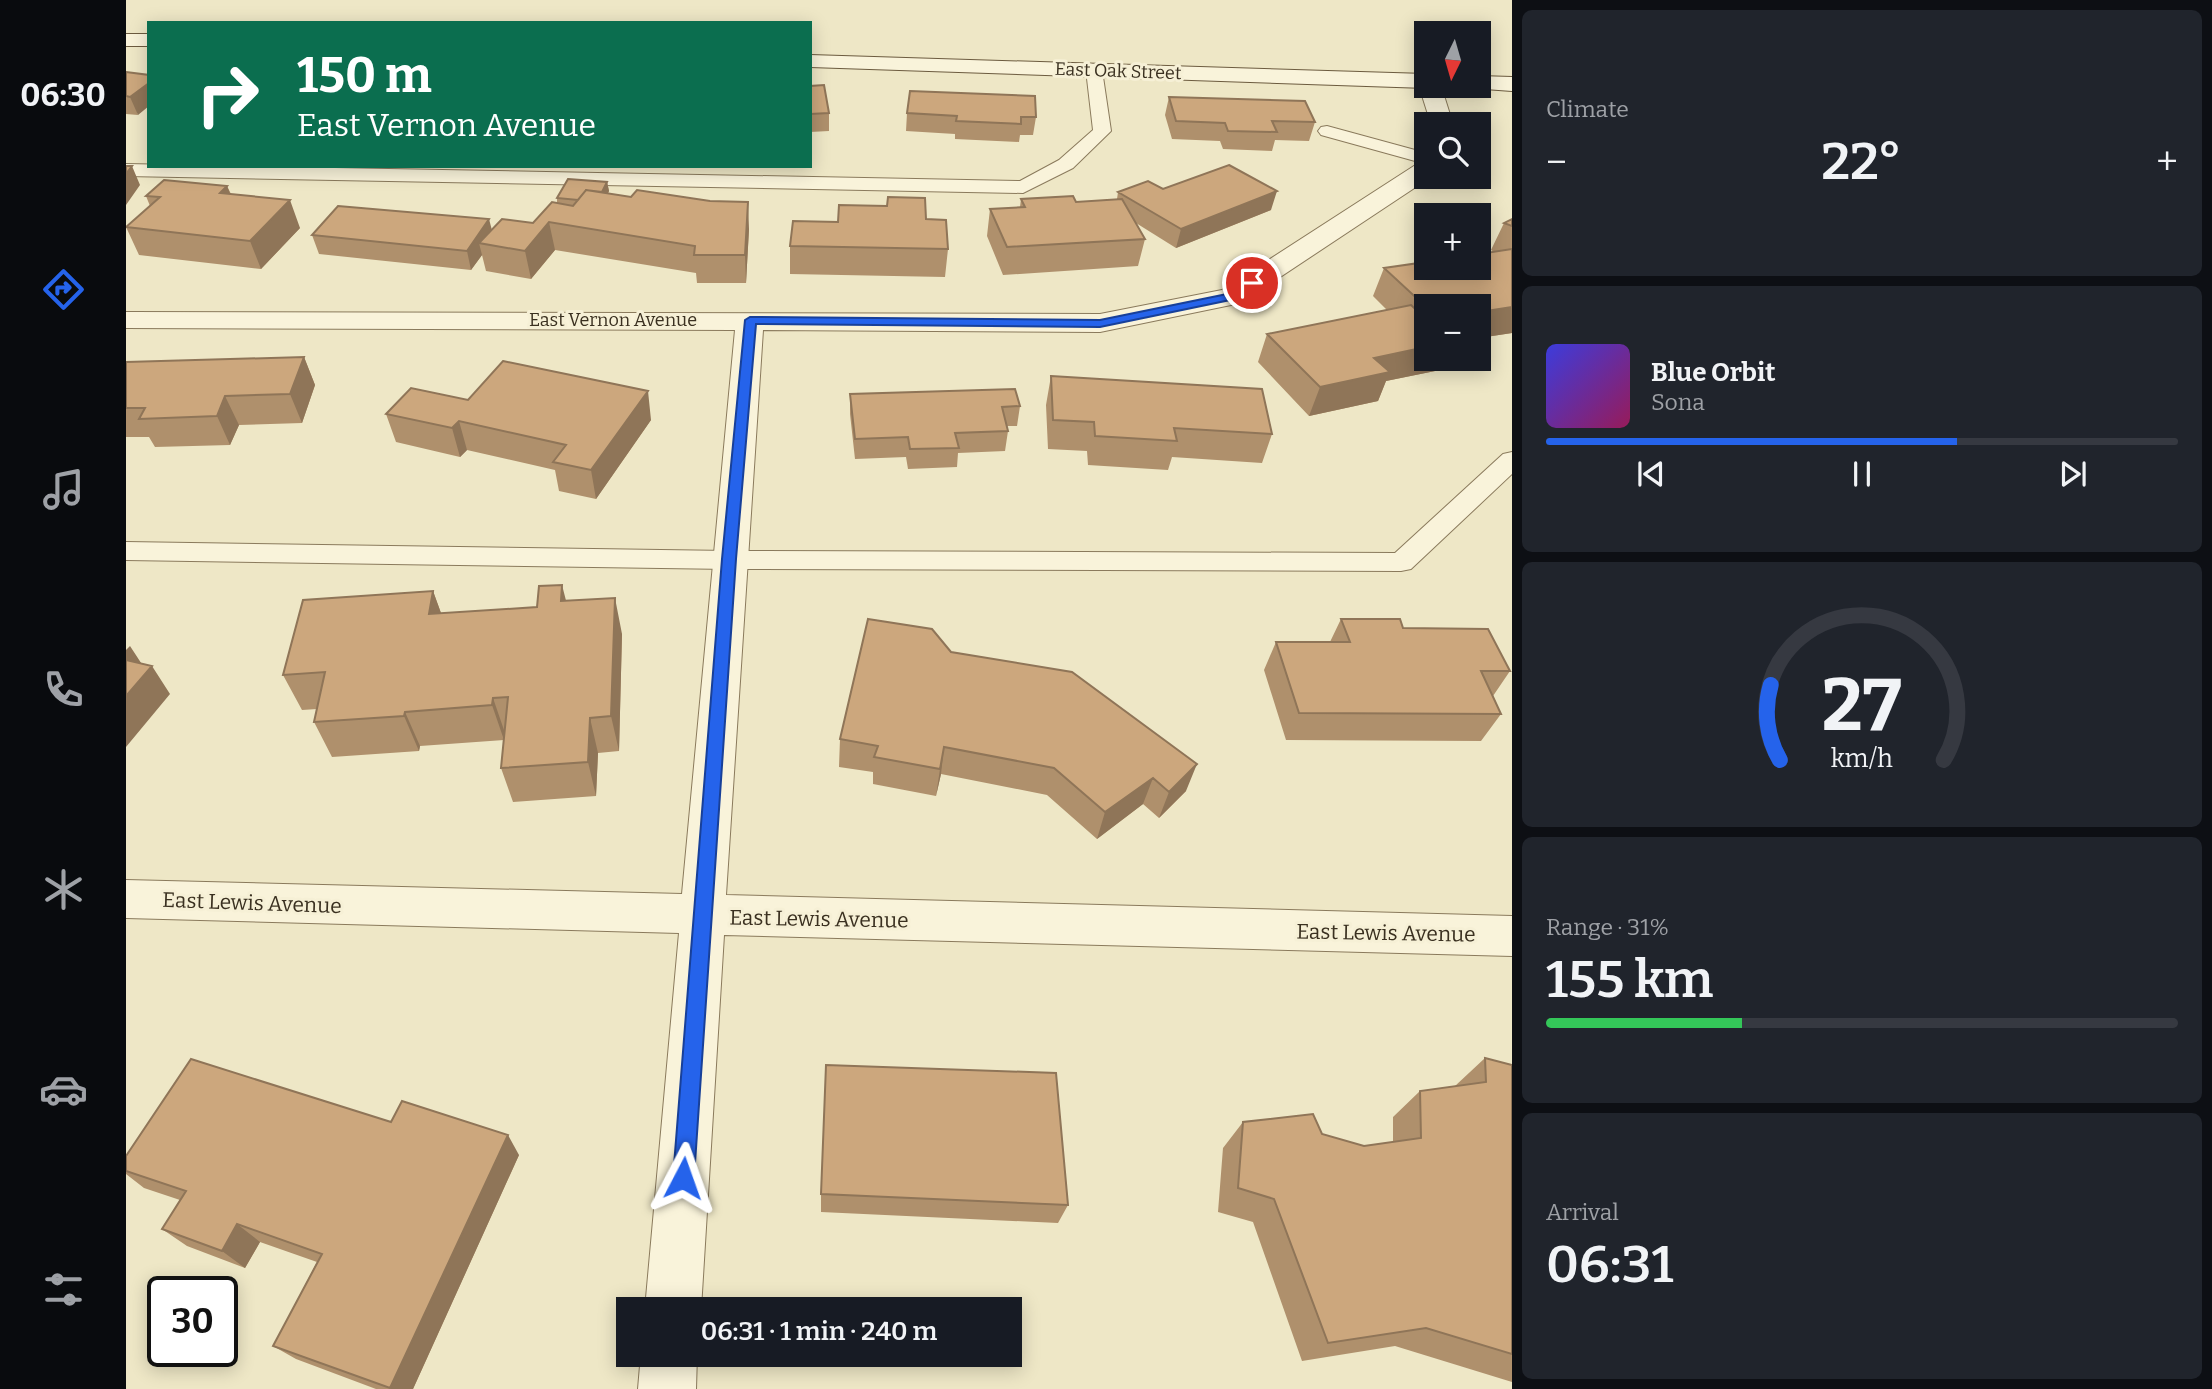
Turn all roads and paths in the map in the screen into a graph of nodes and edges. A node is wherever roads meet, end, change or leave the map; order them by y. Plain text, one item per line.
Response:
1 (126, 40) edge
2 (147, 40) edge
3 (812, 61) edge
4 (1094, 70) junction
5 (1414, 81) edge
6 (1491, 83) edge
7 (1512, 84) edge
8 (1327, 131) dead end
9 (1414, 156) edge
10 (126, 170) edge
11 (1414, 177) edge
12 (126, 320) edge
13 (750, 320) junction
14 (1512, 460) edge
15 (126, 551) edge
16 (729, 559) junction
17 (126, 899) edge
18 (704, 916) junction
19 (1512, 936) edge
20 (674, 1297) edge
21 (668, 1367) edge
22 (667, 1389) edge

1 - 2 street
3 - 4 street, East Oak Street
4 - 5 street, East Oak Street
4 - 10 lane
6 - 7 street
8 - 9 lane
11 - 13 street, East Vernon Avenue
12 - 13 street, East Vernon Avenue
13 - 16 street
14 - 16 lane
15 - 16 lane
16 - 18 street
17 - 18 street, East Lewis Avenue
18 - 19 street, East Lewis Avenue
18 - 20 street
21 - 22 street

